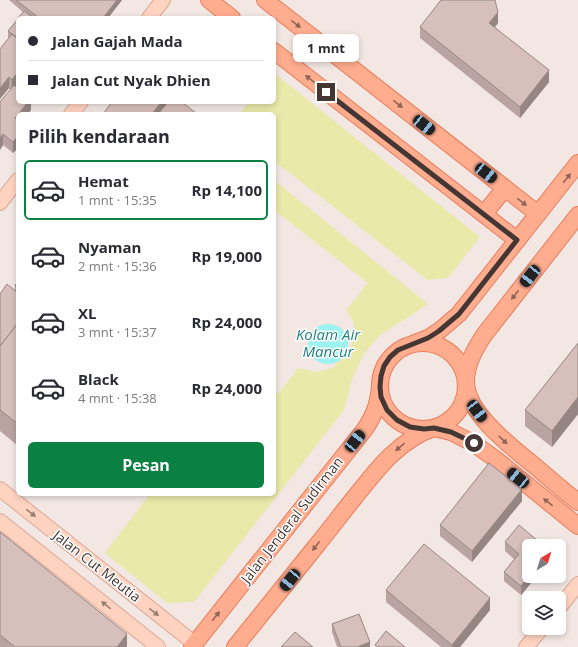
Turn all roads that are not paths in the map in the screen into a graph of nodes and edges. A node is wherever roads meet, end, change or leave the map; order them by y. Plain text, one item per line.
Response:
1 (163, 0) edge
2 (209, 0) edge
3 (265, 0) edge
4 (151, 16) edge
5 (229, 16) edge
6 (276, 53) edge
7 (79, 104) edge
8 (73, 112) edge
9 (578, 164) edge
10 (16, 183) edge
11 (505, 188) junction
12 (0, 203) edge
13 (484, 214) junction
14 (538, 214) junction
15 (578, 215) edge
16 (517, 240) junction
17 (408, 346) junction
18 (466, 383) junction
19 (380, 387) junction
20 (434, 428) junction
21 (0, 489) edge
22 (578, 502) edge
23 (0, 520) edge
24 (578, 526) edge
25 (578, 584) edge
26 (566, 599) edge
27 (536, 635) edge
28 (193, 645) edge
29 (158, 647) edge
30 (235, 647) edge
31 (526, 647) edge

1 - 4 street
2 - 5 main road
3 -> 11 main road
13 -> 6 main road
7 - 8 street
14 -> 9 main road
10 - 12 street
11 - 13 main road
11 -> 14 main road
13 - 16 main road
14 - 16 main road
15 -> 18 main road
16 - 17 main road
17 - 18 main road
17 - 19 main road
18 - 20 main road
18 -> 22 main road
19 - 20 main road
28 -> 19 main road, Jalan Jenderal Sudirman
24 -> 20 main road
20 -> 30 main road
21 -> 28 street, Jalan Cut Meutia
29 -> 23 street, Jalan Cut Meutia
25 - 26 street
27 - 31 street

